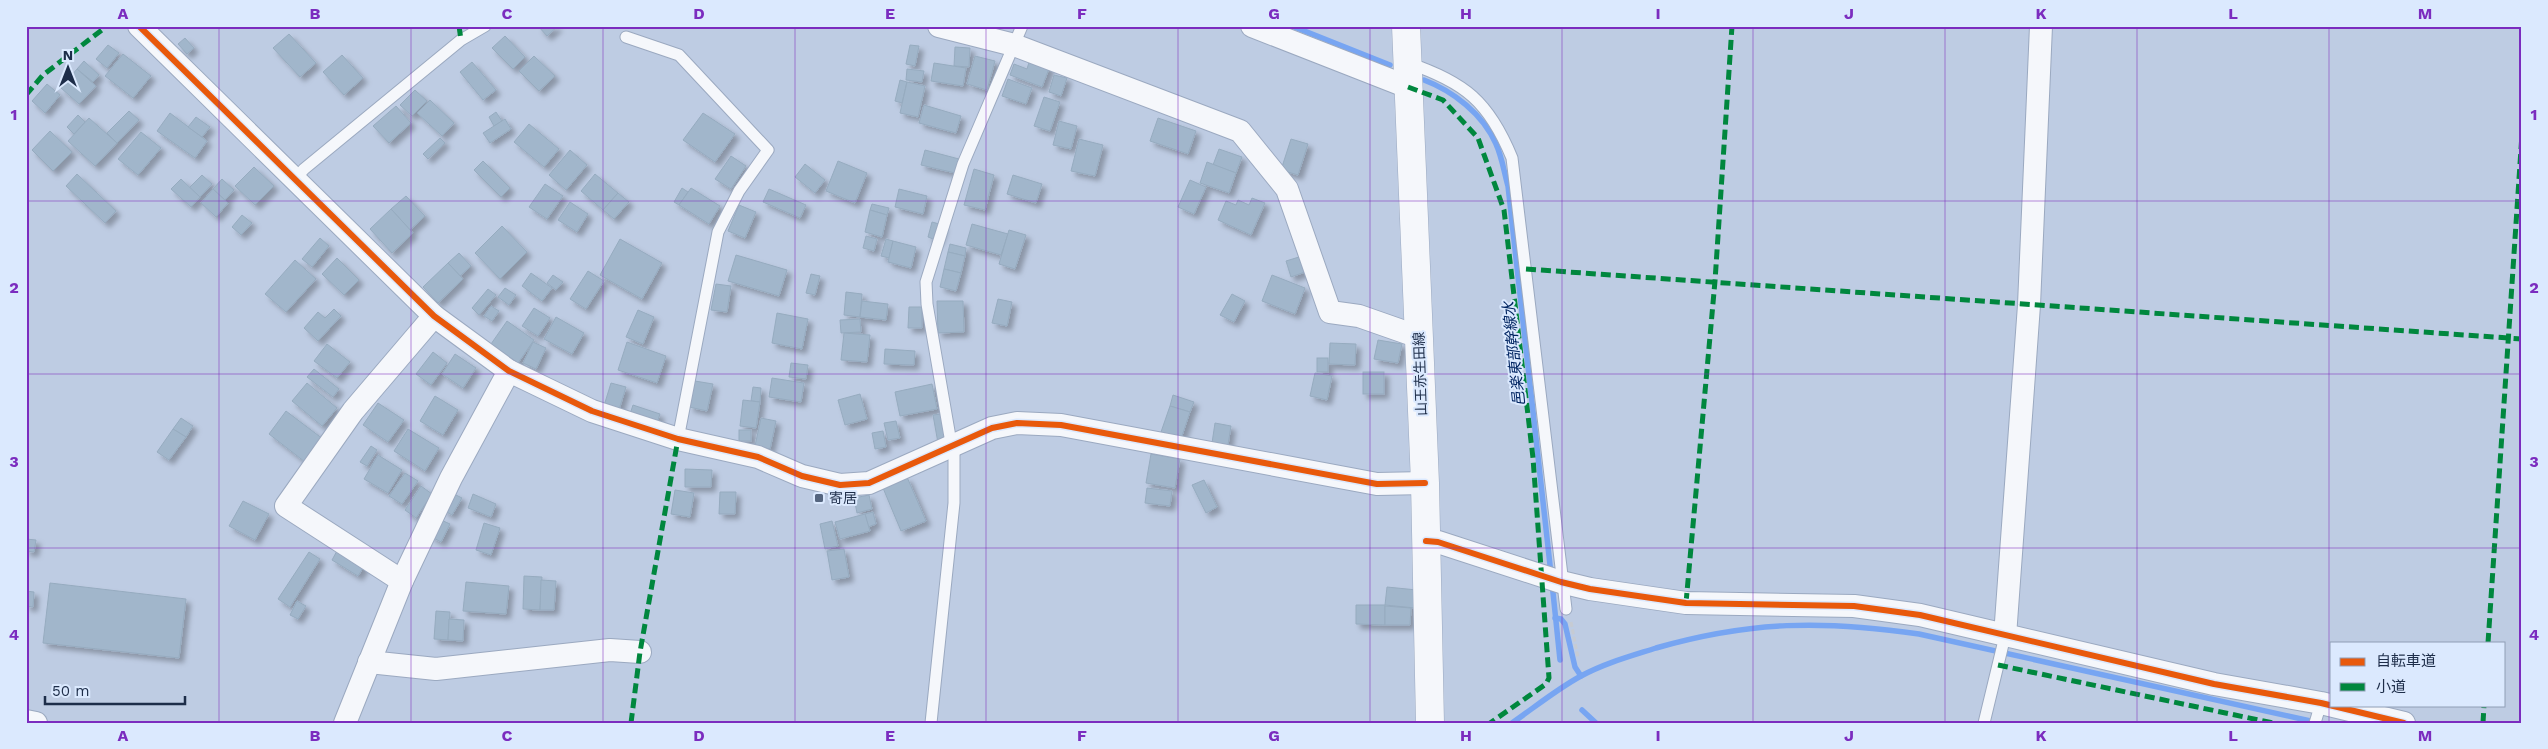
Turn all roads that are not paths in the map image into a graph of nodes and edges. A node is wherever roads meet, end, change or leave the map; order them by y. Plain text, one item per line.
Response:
1 (139, 26) edge
2 (485, 26) edge
3 (939, 26) edge
4 (1252, 26) edge
5 (1406, 26) edge
6 (2041, 26) edge
7 (1018, 35) edge
8 (626, 37) dead end
9 (1407, 74) junction
10 (295, 180) junction
11 (434, 316) junction
12 (1419, 337) junction
13 (509, 371) junction
14 (678, 439) junction
15 (954, 446) junction
16 (1425, 483) junction
17 (1426, 541) junction
18 (1554, 580) junction
19 (402, 581) junction
20 (1566, 609) road end
21 (2005, 636) junction
22 (640, 652) dead end
23 (369, 662) junction
24 (2318, 713) edge
25 (345, 723) edge
26 (931, 723) edge
27 (1430, 723) edge
28 (1984, 723) edge
29 (2404, 723) edge

1 - 10 street
2 - 10 lane
3 - 7 street
4 - 9 street
5 - 9 main road, 山王赤生田線
6 - 21 street
7 - 12 street
7 - 15 lane
8 - 14 lane
9 - 12 main road, 山王赤生田線
9 - 18 lane
10 - 11 street
11 - 13 street
11 - 19 street
12 - 16 main road, 山王赤生田線
13 - 14 street
13 - 19 street
14 - 15 street
15 - 16 street
15 - 26 lane
16 - 17 main road, 山王赤生田線
17 - 18 street
17 - 27 main road, 山王赤生田線
18 - 20 lane
18 - 21 street
19 - 23 street
21 - 24 street
21 - 28 lane
22 - 23 street
23 - 25 street
24 - 29 street

